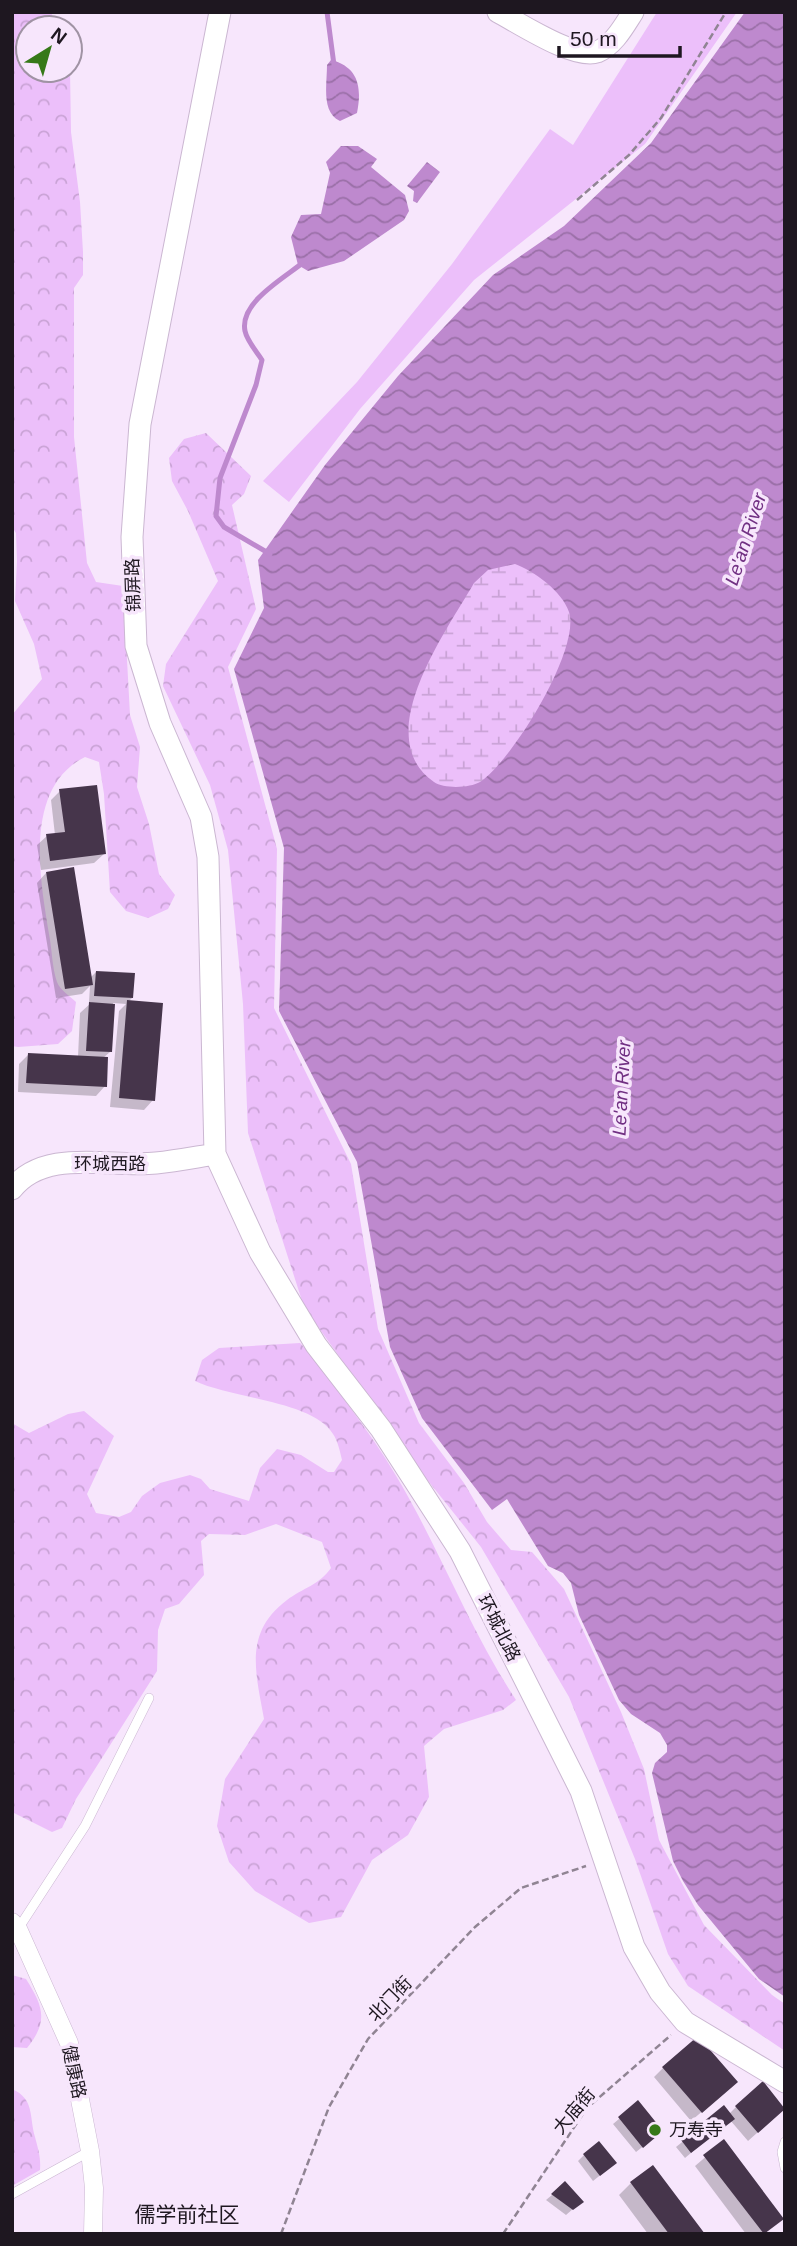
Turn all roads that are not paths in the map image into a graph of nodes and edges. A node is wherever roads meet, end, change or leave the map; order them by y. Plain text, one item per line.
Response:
1 (220, 12) edge
2 (498, 12) edge
3 (634, 12) edge
4 (215, 1154) junction
5 (12, 1189) edge
6 (149, 1698) dead end
7 (15, 1925) edge
8 (785, 2082) edge
9 (785, 2143) edge
10 (90, 2151) junction
11 (785, 2168) edge
12 (12, 2194) edge
13 (93, 2234) edge

1 - 4 street, 锦屏路
2 - 3 street
4 - 5 street, 环城西路
4 - 8 street, 环城北路
6 - 7 lane
7 - 10 street, 健康路
9 - 11 lane
10 - 12 lane
10 - 13 street, 健康路

